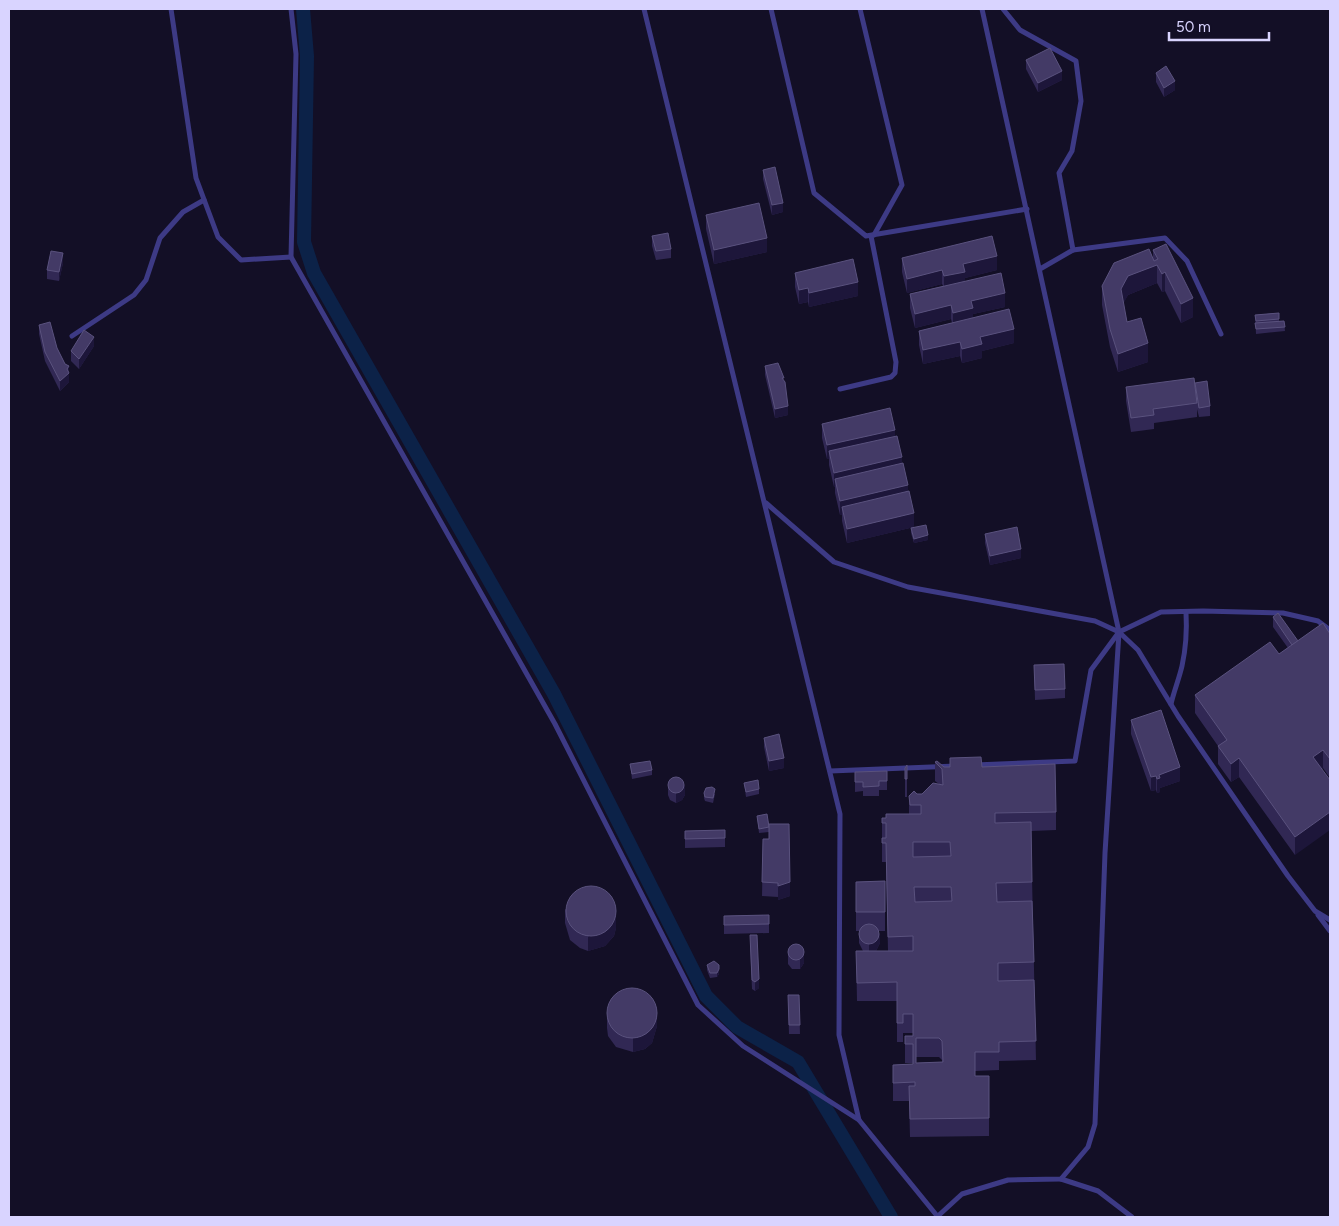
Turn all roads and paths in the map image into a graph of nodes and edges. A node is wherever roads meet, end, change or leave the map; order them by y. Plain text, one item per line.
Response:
1 (171, 9) edge
2 (292, 9) edge
3 (644, 9) edge
4 (771, 9) edge
5 (860, 9) edge
6 (982, 9) edge
7 (1003, 9) edge
8 (204, 200) junction
9 (1027, 209) junction
10 (872, 235) junction
11 (1073, 250) junction
12 (290, 257) junction
13 (1040, 269) junction
14 (1221, 334) dead end
15 (72, 336) dead end
16 (840, 389) dead end
17 (766, 503) junction
18 (1186, 612) junction
19 (1330, 630) edge
20 (1119, 632) junction
21 (1171, 705) junction
22 (830, 771) junction
23 (1315, 910) junction
24 (1330, 920) edge
25 (1330, 931) edge
26 (859, 1120) junction
27 (1061, 1179) junction
28 (938, 1217) edge
29 (1132, 1217) edge

1 - 8 lane
2 - 12 lane
3 - 17 lane
4 - 10 lane
5 - 10 lane
6 - 9 lane
7 - 11 lane
8 - 12 lane
8 - 15 lane
9 - 10 lane
9 - 13 lane
10 - 16 lane
11 - 13 lane
11 - 14 lane
12 - 26 lane
13 - 20 lane
17 - 20 lane
17 - 22 lane
18 - 19 lane
18 - 20 lane
18 - 21 lane
20 - 21 lane
20 - 22 lane
20 - 27 lane
21 - 23 lane
22 - 26 lane
23 - 24 lane
23 - 25 lane
26 - 28 lane
27 - 28 lane
27 - 29 lane

